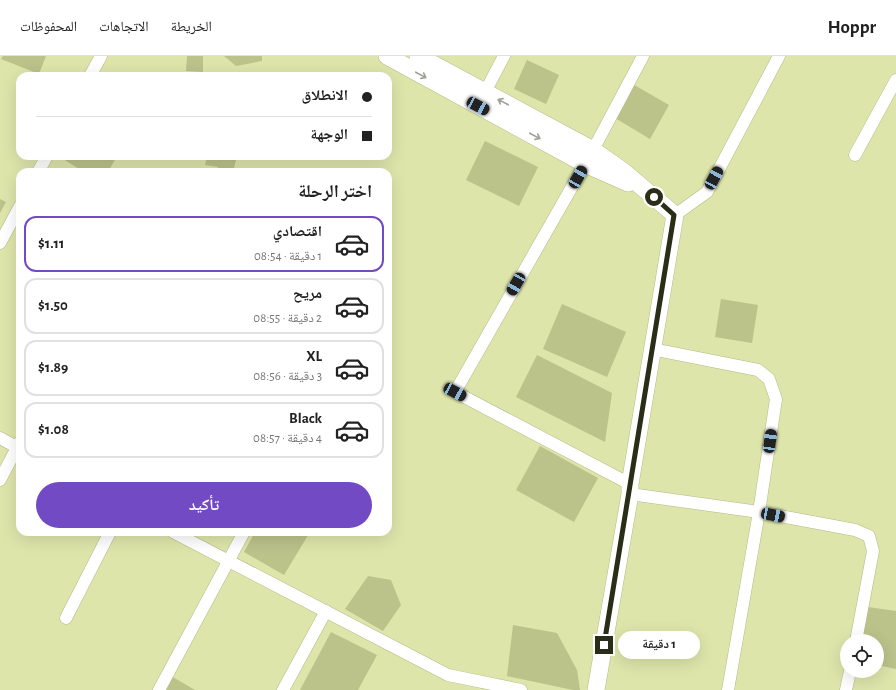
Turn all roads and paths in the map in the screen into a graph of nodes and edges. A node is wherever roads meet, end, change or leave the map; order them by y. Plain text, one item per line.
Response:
1 (101, 56) edge
2 (387, 56) edge
3 (418, 56) edge
4 (504, 56) edge
5 (643, 56) edge
6 (780, 56) edge
7 (92, 72) edge
8 (896, 80) edge
9 (485, 92) junction
10 (855, 156) dead end
11 (589, 157) junction
12 (16, 213) edge
13 (674, 215) junction
14 (0, 243) edge
15 (652, 349) junction
16 (0, 438) edge
17 (16, 445) edge
18 (16, 451) edge
19 (0, 480) edge
20 (630, 489) junction
21 (759, 512) junction
22 (108, 536) edge
23 (180, 536) edge
24 (242, 536) edge
25 (228, 562) junction
26 (326, 611) junction
27 (66, 618) dead end
28 (857, 634) edge
29 (849, 678) edge
30 (159, 690) edge
31 (283, 690) edge
32 (521, 690) edge
33 (596, 690) edge
34 (728, 690) edge
35 (846, 690) edge

1 - 7 street
2 -> 11 street
3 - 9 street
4 - 9 street
5 - 11 street
6 - 13 street
8 - 10 street
11 -> 9 street
11 - 13 street
11 - 20 street
12 - 14 street
13 - 15 street
15 - 20 street
15 - 21 street
16 - 17 street
18 - 19 street
20 - 21 street
20 - 33 street
21 - 28 street
21 - 34 street
22 - 27 street
23 - 25 street
24 - 25 street
25 - 26 street
25 - 30 street
26 - 31 street
26 - 32 street
29 - 35 street

